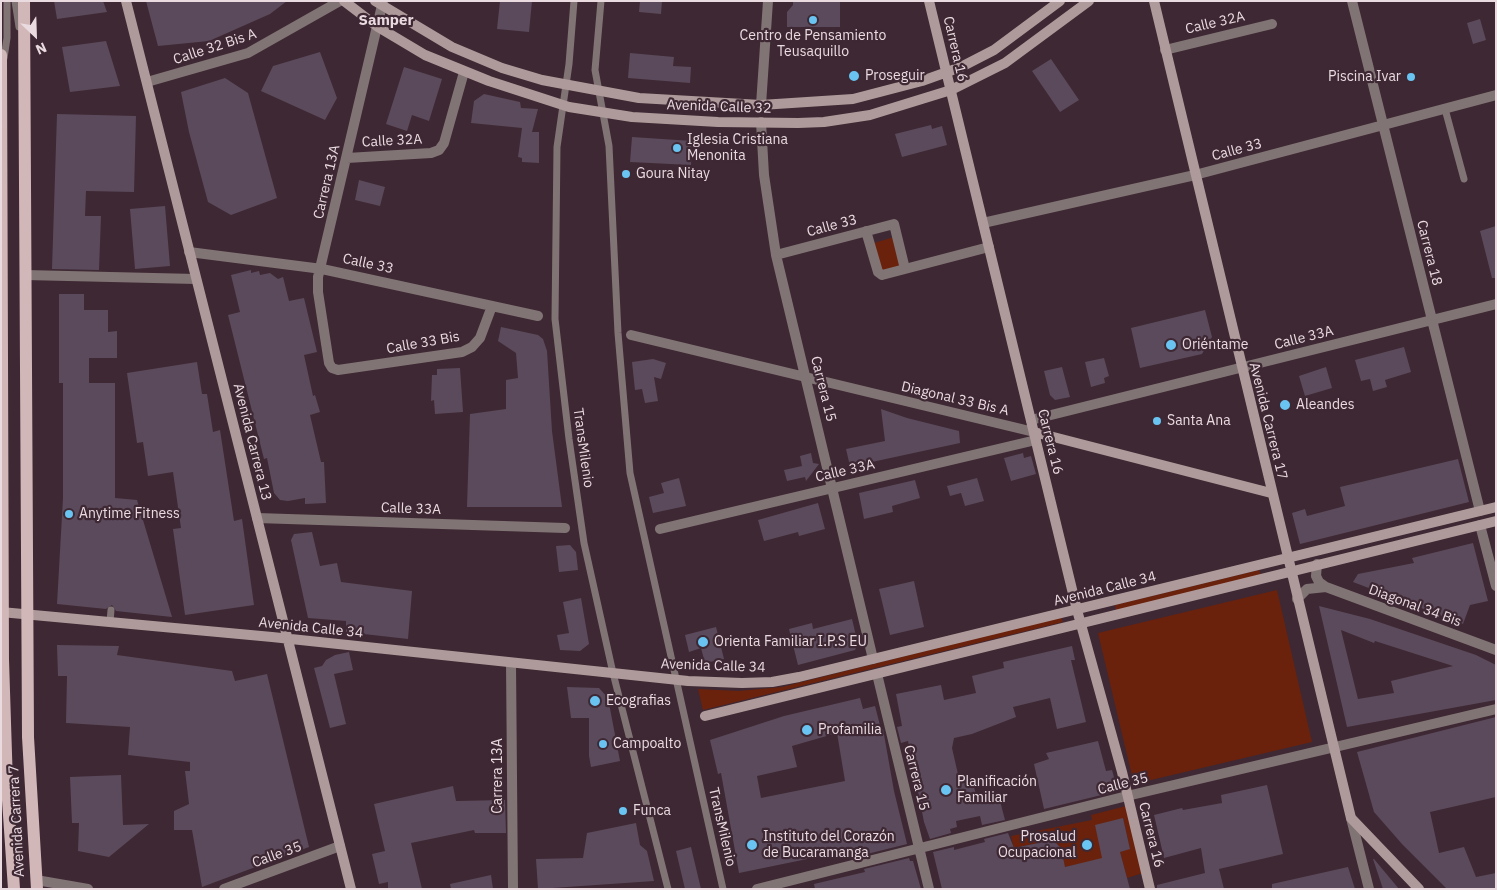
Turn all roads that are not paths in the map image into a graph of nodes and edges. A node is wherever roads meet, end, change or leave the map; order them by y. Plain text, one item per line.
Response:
1 (7, 1) edge
2 (16, 1) edge
3 (24, 1) edge
4 (126, 1) edge
5 (340, 1) edge
6 (344, 1) edge
7 (574, 1) edge
8 (601, 1) edge
9 (768, 1) edge
10 (929, 1) edge
11 (1060, 1) edge
12 (1088, 1) edge
13 (1154, 1) edge
14 (1352, 1) edge
15 (380, 3) edge
16 (1272, 24) dead end
17 (378, 28) junction
18 (1165, 50) junction
19 (1, 55) edge
20 (2, 69) edge
21 (25, 70) junction
22 (464, 72) junction
23 (947, 72) junction
24 (147, 82) junction
25 (566, 86) junction
26 (951, 90) junction
27 (600, 92) junction
28 (1496, 95) edge
29 (761, 104) junction
30 (563, 105) junction
31 (1446, 109) junction
32 (604, 113) junction
33 (761, 122) junction
34 (1383, 126) junction
35 (347, 158) junction
36 (1195, 175) junction
37 (1464, 179) dead end
38 (983, 223) junction
39 (866, 232) junction
40 (989, 246) junction
41 (2, 249) edge
42 (189, 252) junction
43 (776, 255) junction
44 (322, 269) junction
45 (905, 269) junction
46 (25, 275) junction
47 (196, 279) junction
48 (1496, 304) edge
49 (492, 306) junction
50 (538, 316) dead end
51 (1431, 320) junction
52 (631, 335) dead end
53 (332, 368) joint
54 (1241, 368) junction
55 (806, 377) junction
56 (1031, 420) junction
57 (1035, 436) junction
58 (833, 488) junction
59 (1271, 493) junction
60 (1496, 507) edge
61 (1480, 511) junction
62 (257, 518) junction
63 (1496, 521) edge
64 (1480, 525) junction
65 (565, 528) dead end
66 (660, 529) dead end
67 (1288, 558) junction
68 (1318, 564) junction
69 (1290, 571) junction
70 (1496, 586) edge
71 (1326, 587) junction
72 (1298, 599) junction
73 (111, 610) dead end
74 (1077, 610) junction
75 (28, 614) junction
76 (2, 618) edge
77 (110, 622) junction
78 (1080, 623) junction
79 (287, 639) junction
80 (1496, 650) edge
81 (873, 659) junction
82 (511, 663) junction
83 (613, 673) junction
84 (876, 674) junction
85 (676, 680) junction
86 (1496, 709) edge
87 (705, 716) dead end
88 (1334, 747) junction
89 (1128, 796) junction
90 (1351, 818) junction
91 (340, 846) junction
92 (920, 849) junction
93 (36, 884) edge
94 (14, 889) edge
95 (88, 889) edge
96 (224, 889) edge
97 (351, 889) edge
98 (513, 889) edge
99 (668, 889) edge
100 (723, 889) edge
101 (757, 889) edge
102 (929, 889) edge
103 (1150, 889) edge
104 (1369, 889) edge
105 (1420, 889) edge

1 - 20 lane
2 - 21 lane
3 - 21 main road, Avenida Carrera 7
4 - 24 main road, Avenida Carrera 13
5 - 24 street, Calle 32 Bis A
6 - 17 main road, Avenida Calle 32
7 - 25 lane, TransMilenio
8 - 27 lane, TransMilenio
9 - 29 street
10 - 23 main road, Carrera 16
11 - 23 main road, Avenida Calle 32
12 - 26 main road, Avenida Calle 32
13 - 18 main road, Avenida Carrera 17
14 - 34 street, Carrera 18
15 - 17 street, Carrera 13A
15 - 25 main road, Avenida Calle 32
16 - 18 street, Calle 32A
17 - 22 main road, Avenida Calle 32
17 - 35 street, Carrera 13A
18 - 36 main road, Avenida Carrera 17
19 - 20 main road, Avenida Carrera 7
20 - 41 main road, Avenida Carrera 7
21 - 46 main road, Avenida Carrera 7
22 - 30 main road, Avenida Calle 32
22 - 35 street, Calle 32A
23 - 26 main road, Carrera 16
23 - 29 main road, Avenida Calle 32
24 - 42 main road, Avenida Carrera 13
25 - 27 main road, Avenida Calle 32
25 - 30 lane, TransMilenio
26 - 33 main road, Avenida Calle 32
26 - 38 main road, Carrera 16
27 - 29 main road, Avenida Calle 32
27 - 32 lane, TransMilenio
28 - 31 street, Calle 33
30 - 32 main road, Avenida Calle 32
30 - 83 lane, TransMilenio
31 - 34 street, Calle 33
31 - 37 lane
32 - 33 main road, Avenida Calle 32
32 - 85 lane, TransMilenio
33 - 43 street, Carrera 15
34 - 36 street, Calle 33
34 - 51 street, Carrera 18
35 - 44 street, Carrera 13A
36 - 38 street, Calle 33
36 - 54 main road, Avenida Carrera 17
38 - 40 main road, Carrera 16
39 - 43 street, Calle 33
39 - 45 street
39 - 45 street, Calle 33
40 - 45 street
40 - 56 main road, Carrera 16
41 - 76 main road, Avenida Carrera 7
42 - 44 street, Calle 33
42 - 47 main road, Avenida Carrera 13
43 - 55 street, Carrera 15
44 - 49 street, Calle 33
44 - 53 street, Carrera 13A
46 - 47 street
46 - 75 main road, Avenida Carrera 7
47 - 62 main road, Avenida Carrera 13
48 - 51 street, Calle 33A
49 - 50 street, Calle 33
49 - 53 street, Calle 33 Bis
51 - 54 street, Calle 33A
51 - 61 street, Carrera 18
52 - 55 street, Diagonal 33 Bis A
54 - 56 street, Calle 33A
54 - 59 main road, Avenida Carrera 17
55 - 57 street, Diagonal 33 Bis A
55 - 58 street, Carrera 15
56 - 57 main road, Carrera 16
57 - 58 street, Calle 33A
57 - 59 main road, Diagonal 33 Bis A
57 - 74 main road, Carrera 16
58 - 66 street, Calle 33A
58 - 81 street, Carrera 15
59 - 67 main road, Avenida Carrera 17
60 - 61 main road, Avenida Calle 34
61 - 67 main road, Avenida Calle 34
62 - 65 street, Calle 33A
62 - 79 main road, Avenida Carrera 13
63 - 64 main road, Avenida Calle 34
64 - 68 main road, Avenida Calle 34
64 - 70 street
67 - 69 main road, Avenida Carrera 17
67 - 74 main road, Avenida Calle 34
68 - 69 main road, Avenida Calle 34
68 - 71 street
69 - 72 main road, Avenida Carrera 17
69 - 78 main road, Avenida Calle 34
71 - 72 street
71 - 80 street, Diagonal 34 Bis
72 - 88 main road, Avenida Carrera 17
73 - 77 lane
74 - 78 main road, Carrera 16
74 - 81 main road, Avenida Calle 34
75 - 76 main road, Avenida Calle 34
75 - 77 main road, Avenida Calle 34
75 - 93 main road, Avenida Carrera 7
76 - 94 main road, Avenida Carrera 7
77 - 79 main road, Avenida Calle 34
78 - 84 main road, Avenida Calle 34
78 - 89 main road, Carrera 16
79 - 82 main road, Avenida Calle 34
79 - 91 main road, Avenida Carrera 13
81 - 85 main road, Avenida Calle 34
82 - 83 main road, Avenida Calle 34
82 - 98 street, Carrera 13A
83 - 85 main road, Avenida Calle 34
83 - 99 lane, TransMilenio
84 - 87 main road, Avenida Calle 34
84 - 92 street, Carrera 15
85 - 100 lane, TransMilenio
86 - 88 street, Calle 35
88 - 89 street, Calle 35
88 - 90 main road, Avenida Carrera 17
89 - 92 street, Calle 35
89 - 103 main road, Carrera 16
90 - 104 street
90 - 105 main road
91 - 96 street, Calle 35
91 - 97 main road, Avenida Carrera 13
92 - 101 street, Calle 35
92 - 102 street, Carrera 15
93 - 95 street

